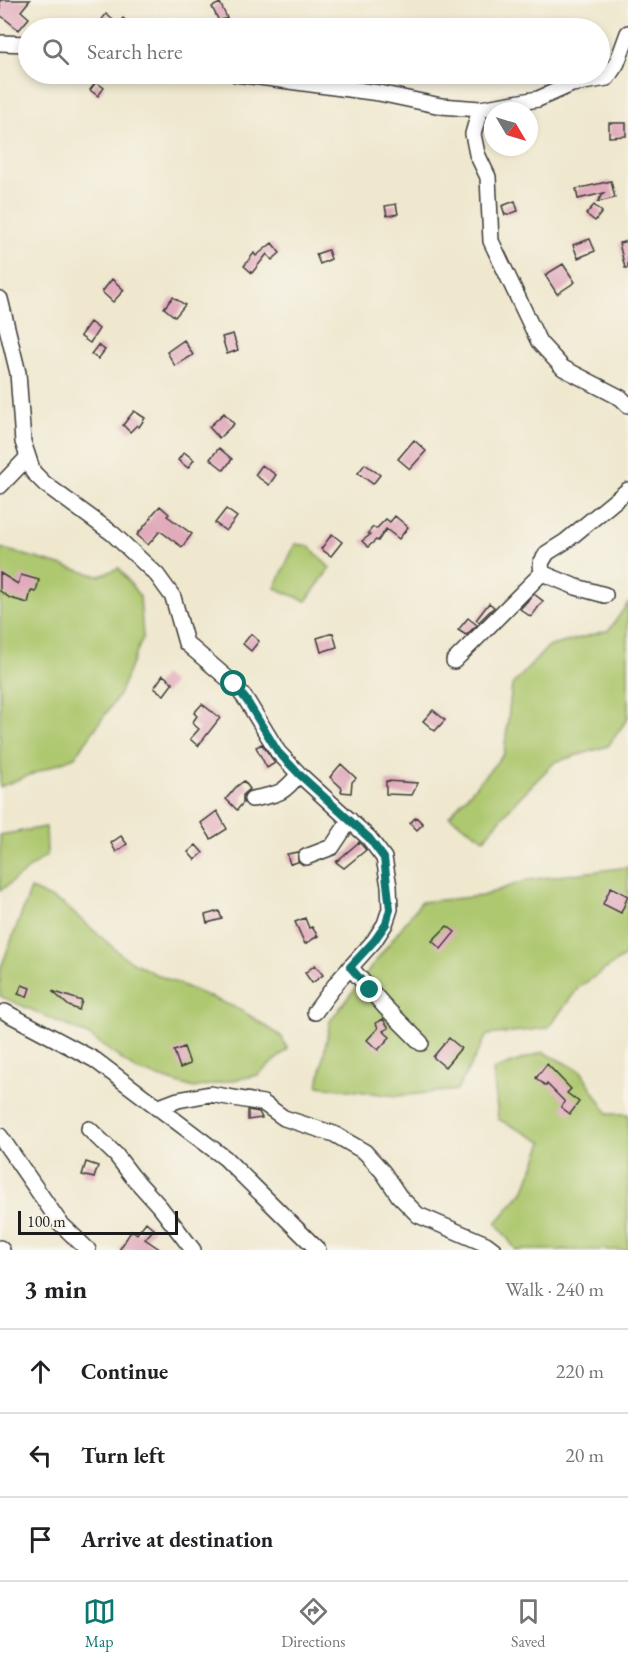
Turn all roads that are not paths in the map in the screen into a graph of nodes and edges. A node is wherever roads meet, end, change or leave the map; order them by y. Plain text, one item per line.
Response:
1 (628, 33) edge
2 (0, 44) edge
3 (18, 44) edge
4 (610, 74) edge
5 (311, 84) edge
6 (572, 84) edge
7 (480, 110) junction
8 (0, 299) edge
9 (628, 405) edge
10 (28, 458) junction
11 (0, 486) edge
12 (628, 490) edge
13 (542, 573) junction
14 (605, 595) dead end
15 (454, 661) dead end
16 (299, 774) junction
17 (252, 799) dead end
18 (350, 820) junction
19 (306, 857) dead end
20 (350, 967) junction
21 (6, 1012) dead end
22 (315, 1012) dead end
23 (421, 1043) dead end
24 (157, 1108) junction
25 (89, 1129) dead end
26 (0, 1136) edge
27 (88, 1250) edge
28 (193, 1250) edge
29 (318, 1250) edge
30 (494, 1250) edge

1 - 4 street
2 - 3 street
5 - 7 street
6 - 7 street
7 - 9 street
8 - 10 street
10 - 11 street
10 - 16 street
12 - 13 street
13 - 14 street
13 - 15 street
16 - 17 street
16 - 18 street
18 - 19 street
18 - 20 street
20 - 22 street
20 - 23 street
21 - 24 street
24 - 29 street
24 - 30 street
25 - 28 street
26 - 27 street

